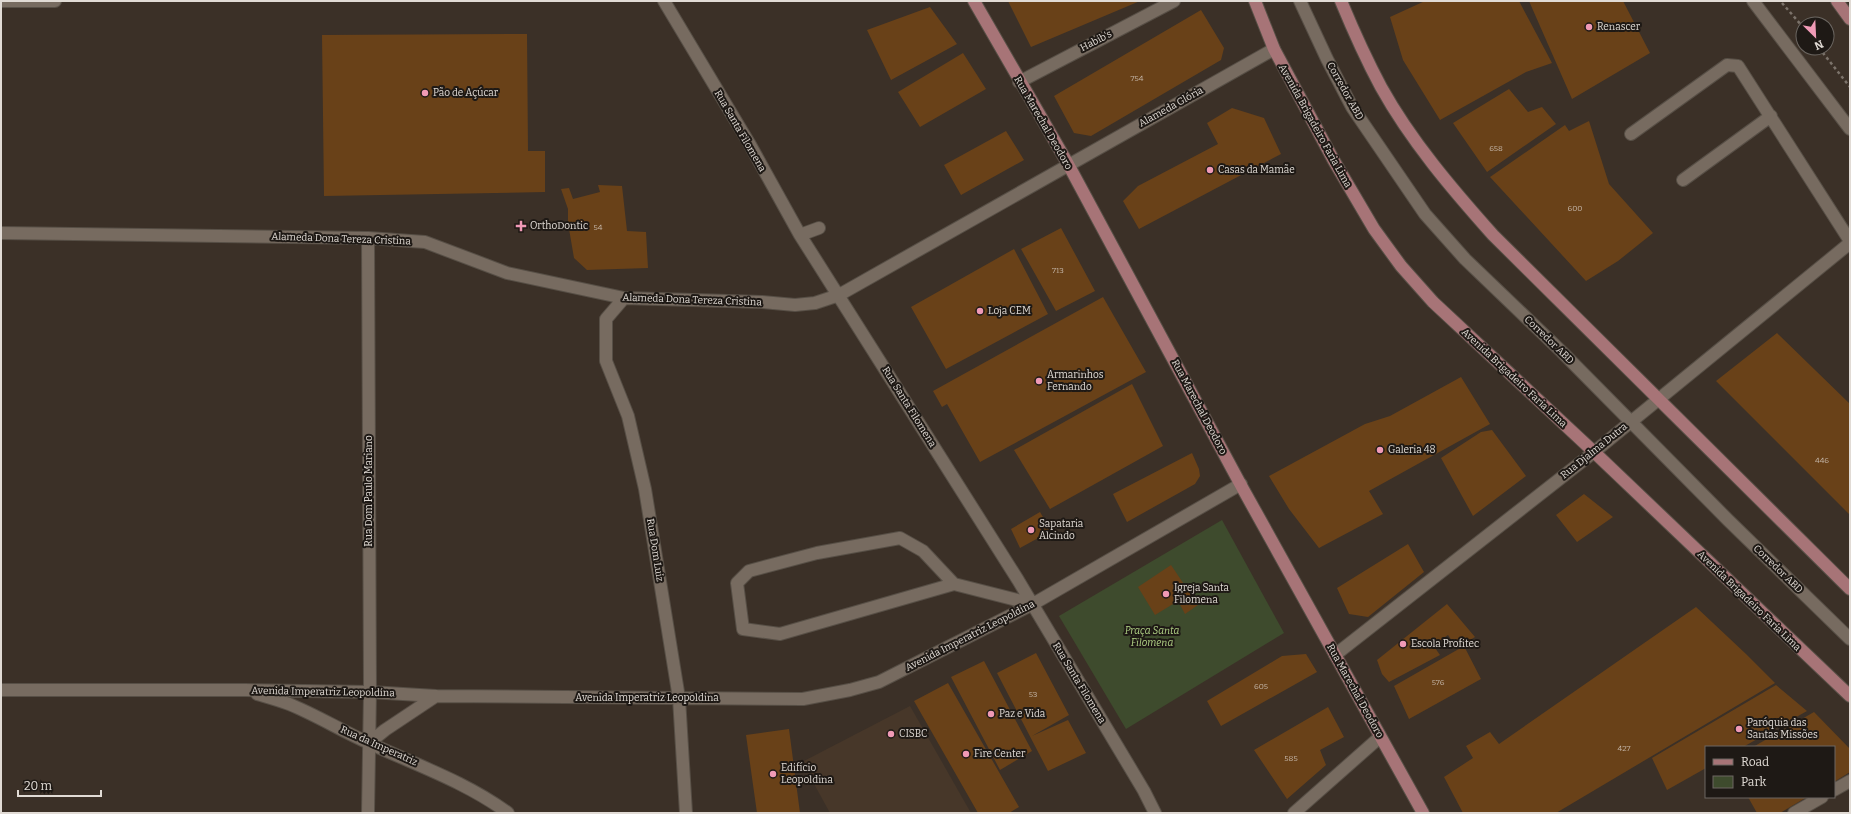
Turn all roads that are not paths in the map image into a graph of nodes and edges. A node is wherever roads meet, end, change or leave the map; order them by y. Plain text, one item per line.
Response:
1 (1, 1) edge
2 (56, 1) edge
3 (664, 1) edge
4 (974, 1) edge
5 (1174, 1) edge
6 (1255, 1) edge
7 (1300, 1) edge
8 (1341, 1) edge
9 (1753, 1) edge
10 (1837, 1) edge
11 (1850, 19) edge
12 (1274, 49) junction
13 (1020, 82) junction
14 (1771, 116) junction
15 (1850, 129) edge
16 (1630, 134) dead end
17 (1068, 164) junction
18 (1683, 180) dead end
19 (819, 228) dead end
20 (1, 233) edge
21 (800, 235) junction
22 (368, 238) junction
23 (1850, 242) edge
24 (839, 295) junction
25 (624, 298) junction
26 (1658, 399) junction
27 (1631, 421) junction
28 (1594, 452) junction
29 (1240, 484) junction
30 (954, 584) junction
31 (1850, 589) edge
32 (1033, 604) junction
33 (1850, 639) edge
34 (1335, 655) junction
35 (1, 690) edge
36 (245, 690) junction
37 (370, 692) junction
38 (436, 696) junction
39 (1850, 696) edge
40 (680, 698) junction
41 (1380, 737) junction
42 (369, 743) junction
43 (1850, 781) edge
44 (1835, 789) edge
45 (1820, 798) edge
46 (368, 813) edge
47 (508, 813) edge
48 (686, 813) edge
49 (1155, 813) edge
50 (1294, 813) edge
51 (1423, 813) edge
52 (1794, 813) edge

1 - 2 street
3 - 21 street, Rua Santa Filomena
4 - 13 main road, Rua Marechal Deodoro
5 - 13 street, Habib's
6 - 12 main road, Avenida Brigadeiro Faria Lima
7 - 27 street, Corredor ABD
8 - 26 main road
9 - 15 street
10 - 11 main road
12 - 17 street, Alameda Glória
12 - 28 main road, Avenida Brigadeiro Faria Lima
13 - 17 main road, Rua Marechal Deodoro
14 - 16 street
14 - 18 street
14 - 23 street
17 - 24 street, Alameda Dona Tereza Cristina
17 - 29 main road, Rua Marechal Deodoro
19 - 21 street
20 - 22 street, Alameda Dona Tereza Cristina
21 - 24 street, Rua Santa Filomena
22 - 25 street, Alameda Dona Tereza Cristina
22 - 37 street, Rua Dom Paulo Mariano
23 - 26 street, Rua Djalma Dutra
24 - 25 street, Alameda Dona Tereza Cristina
24 - 32 street, Rua Santa Filomena
25 - 40 street, Rua Dom Luiz
26 - 27 street, Rua Djalma Dutra
26 - 31 main road
27 - 28 street, Rua Djalma Dutra
27 - 33 street, Corredor ABD
28 - 34 street, Rua Djalma Dutra
28 - 39 main road, Avenida Brigadeiro Faria Lima
29 - 32 street, Avenida Imperatriz Leopoldina
29 - 34 main road, Rua Marechal Deodoro
30 - 30 street
30 - 32 street
32 - 40 street, Avenida Imperatriz Leopoldina
32 - 49 street, Rua Santa Filomena
34 - 41 main road, Rua Marechal Deodoro
35 - 36 street, Avenida Imperatriz Leopoldina
36 - 37 street, Avenida Imperatriz Leopoldina
36 - 42 street, Rua da Imperatriz
37 - 38 street, Avenida Imperatriz Leopoldina
37 - 42 street, Rua Dom Paulo Mariano
38 - 40 street, Avenida Imperatriz Leopoldina
38 - 42 street
40 - 48 street, Rua Dom Luiz
41 - 50 street
41 - 51 main road, Rua Marechal Deodoro
42 - 46 street, Rua Dom Paulo Mariano
42 - 47 street, Rua da Imperatriz
43 - 44 street
45 - 52 street

